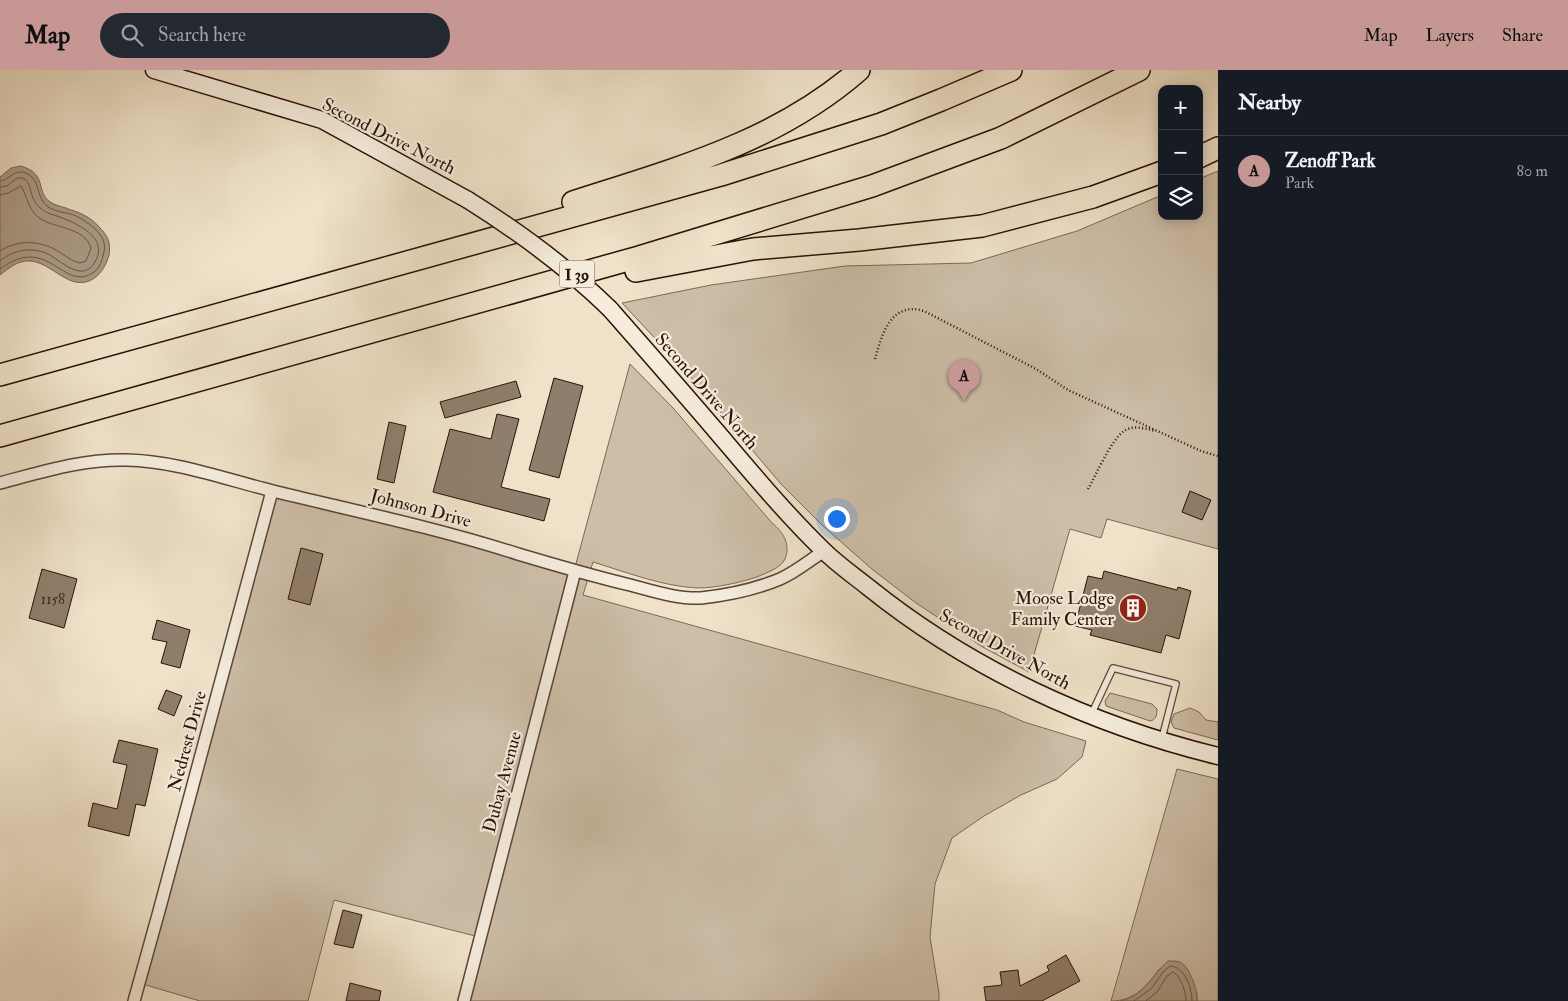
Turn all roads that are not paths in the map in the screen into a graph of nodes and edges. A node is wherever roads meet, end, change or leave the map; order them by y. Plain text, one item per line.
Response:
1 (154, 70) edge
2 (859, 70) edge
3 (1011, 70) edge
4 (1138, 70) edge
5 (1218, 148) edge
6 (1203, 155) edge
7 (1158, 173) edge
8 (507, 234) junction
9 (583, 272) junction
10 (0, 375) edge
11 (0, 436) edge
12 (0, 484) edge
13 (272, 491) junction
14 (824, 551) junction
15 (574, 571) junction
16 (1090, 716) junction
17 (1161, 740) junction
18 (1218, 756) edge
19 (134, 1001) edge
20 (464, 1001) edge

1 - 14 street, Second Drive North, bridge
2 - 8 highway
3 - 8 highway
4 - 9 highway, I 39
5 - 6 highway
7 - 9 highway
8 - 10 highway
9 - 11 highway, I 39
12 - 13 street, Johnson Drive
13 - 15 street, Johnson Drive
13 - 19 street, Nedrest Drive
14 - 15 street, Johnson Drive
14 - 16 street, Second Drive North
15 - 20 street, Dubay Avenue
16 - 17 street, Second Drive North
16 - 17 lane
17 - 18 street, Second Drive North

